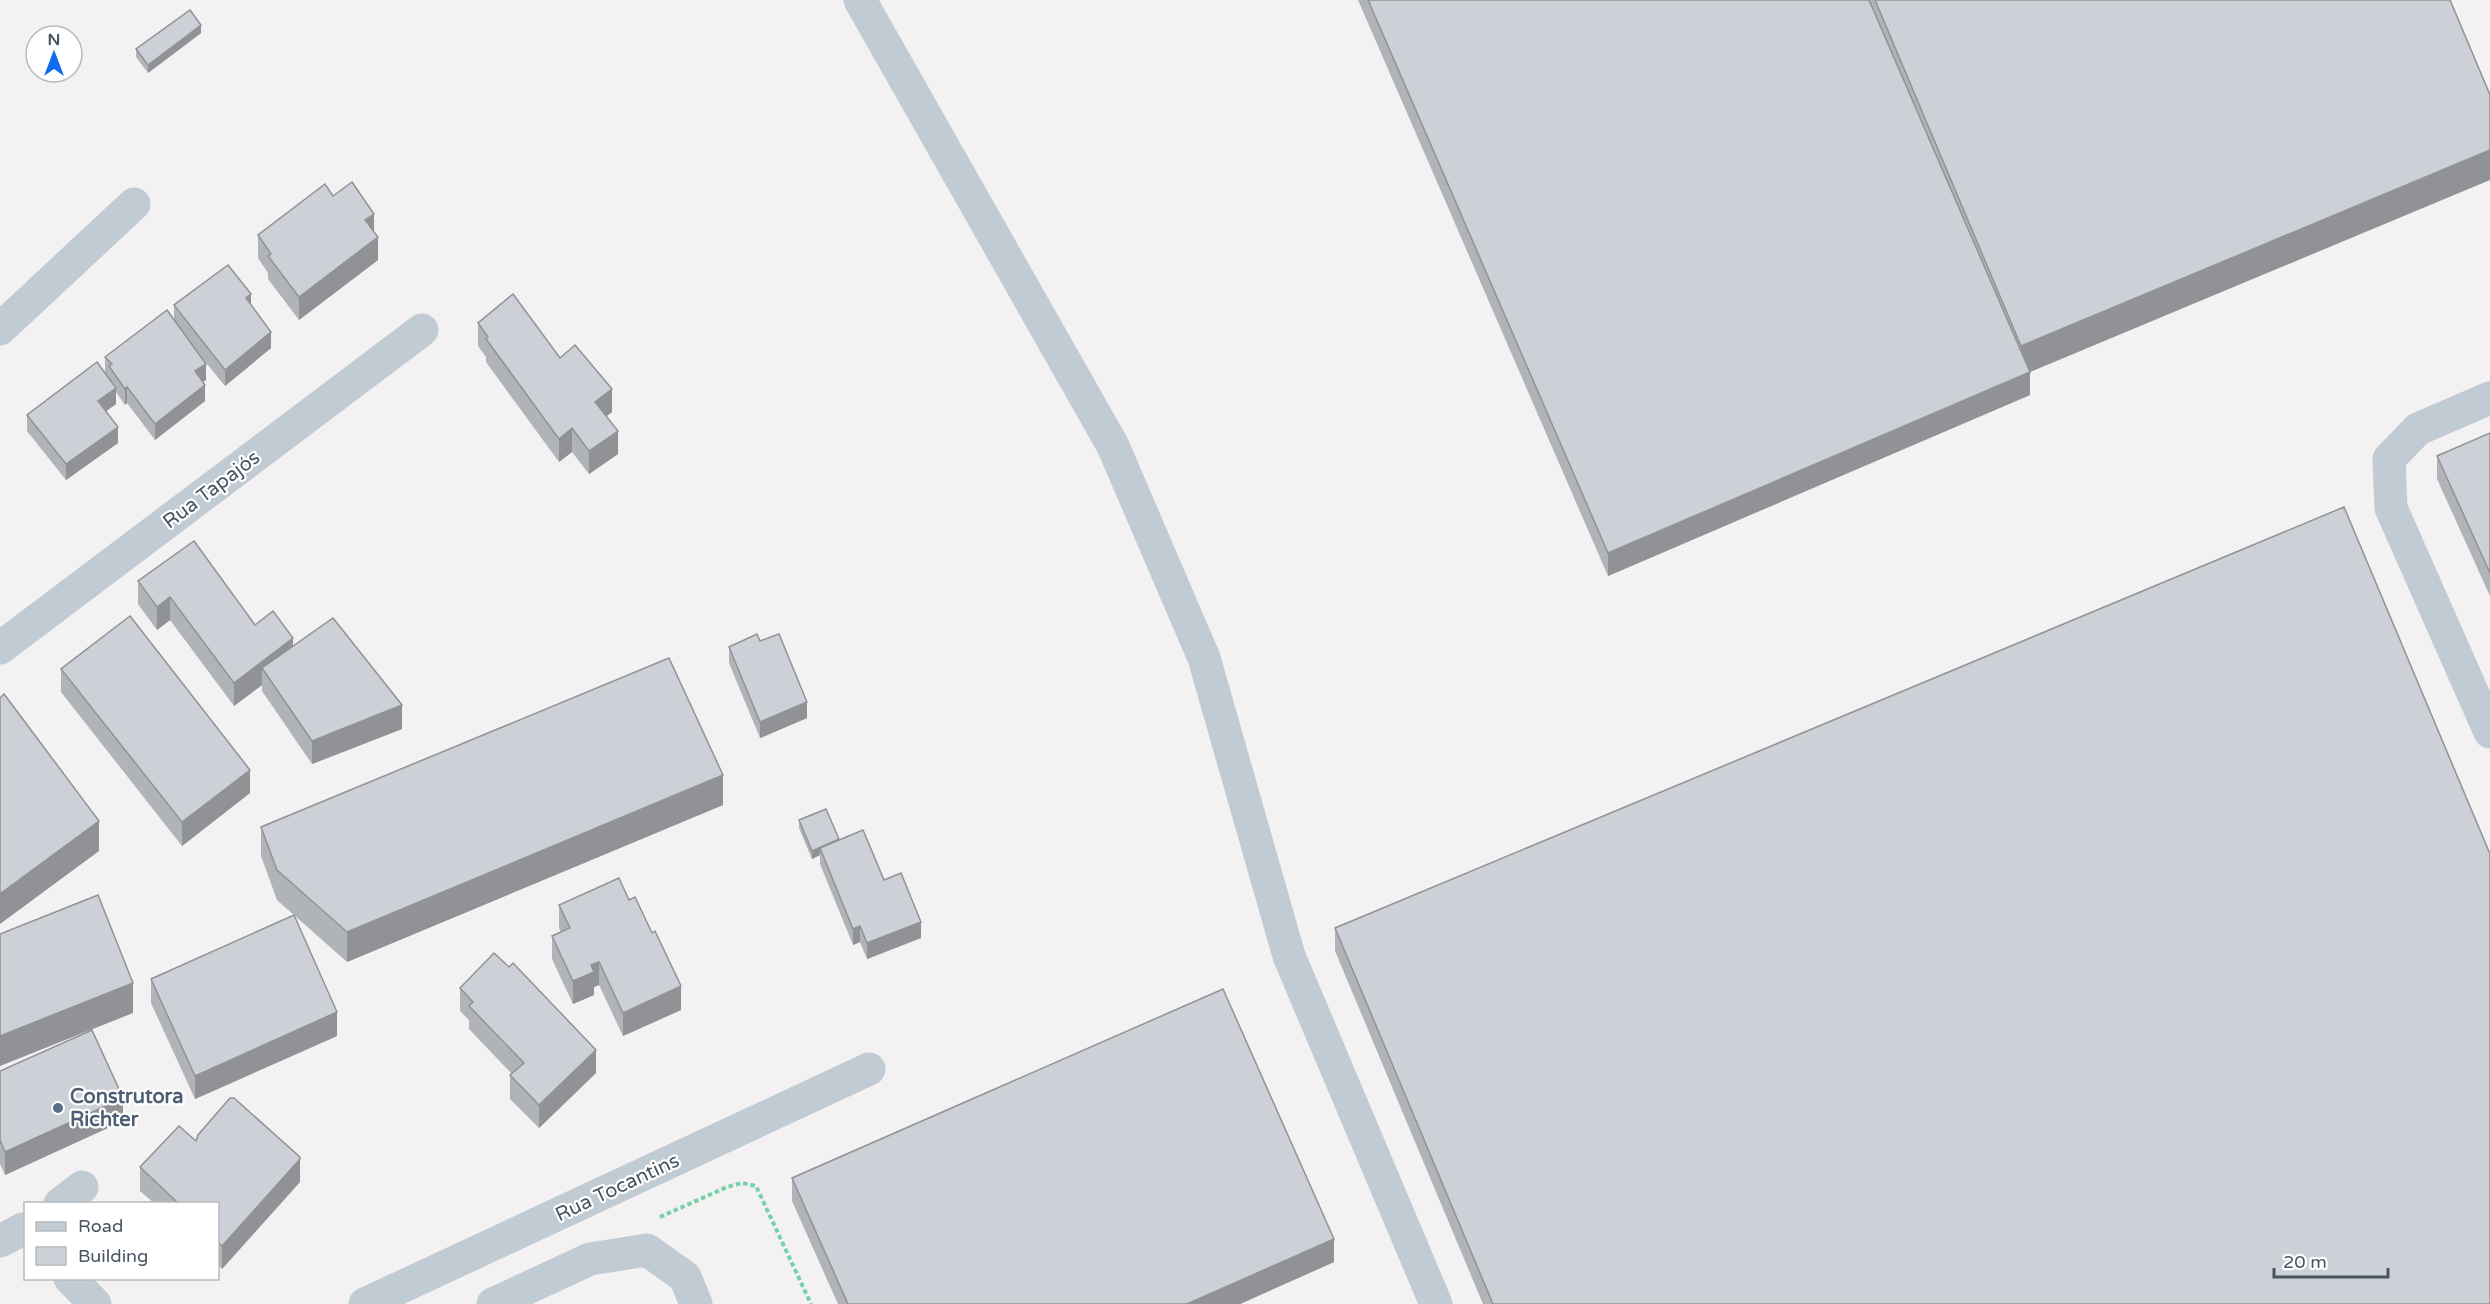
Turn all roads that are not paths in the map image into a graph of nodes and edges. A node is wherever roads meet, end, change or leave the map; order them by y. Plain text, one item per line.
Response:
1 (860, 0) edge
2 (134, 204) dead end
3 (0, 329) edge
4 (422, 330) dead end
5 (2490, 398) edge
6 (0, 648) edge
7 (2490, 732) edge
8 (869, 1069) dead end
9 (365, 1304) edge
10 (493, 1304) edge
11 (696, 1304) edge
12 (1436, 1304) edge

1 - 12 street
2 - 3 street
4 - 6 street, Rua Tapajós
5 - 7 street
8 - 9 street, Rua Tocantins
10 - 11 street

